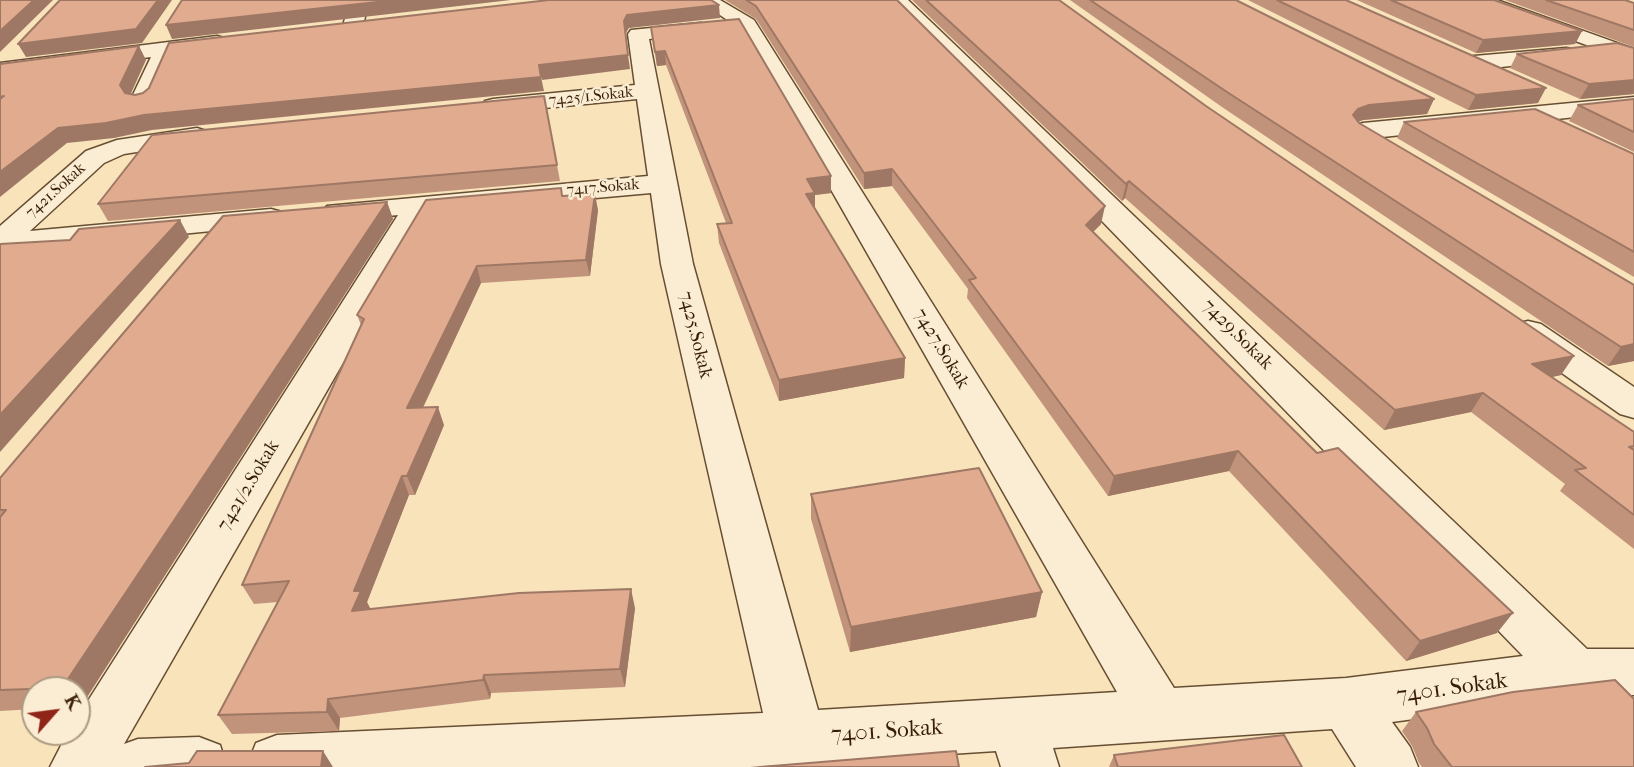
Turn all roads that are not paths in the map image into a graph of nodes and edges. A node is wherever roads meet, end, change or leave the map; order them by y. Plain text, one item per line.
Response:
1 (360, 0) edge
2 (707, 0) edge
3 (898, 0) edge
4 (1479, 0) edge
5 (380, 22) edge
6 (747, 24) junction
7 (232, 40) edge
8 (160, 43) junction
9 (19, 48) dead end
10 (1611, 50) junction
11 (1449, 51) edge
12 (1634, 56) edge
13 (1474, 63) junction
14 (0, 69) edge
15 (1512, 80) edge
16 (648, 91) junction
17 (142, 101) edge
18 (1425, 102) edge
19 (1533, 102) junction
20 (1634, 104) edge
21 (469, 109) edge
22 (1462, 120) junction
23 (221, 134) edge
24 (1575, 136) edge
25 (1398, 152) edge
26 (663, 183) junction
27 (419, 205) junction
28 (221, 223) junction
29 (0, 242) edge
30 (190, 260) edge
31 (1509, 318) edge
32 (1634, 405) edge
33 (1612, 679) edge
34 (1346, 703) junction
35 (1160, 715) junction
36 (797, 738) junction
37 (1023, 746) edge
38 (379, 764) edge
39 (79, 767) edge
40 (138, 767) edge
41 (1390, 767) edge

1 - 5 street
2 - 6 street, 7427.Sokak
3 - 33 street, 7429.Sokak
4 - 10 street
6 - 16 street, 7425.Sokak
6 - 35 street, 7427.Sokak
7 - 8 street
8 - 14 street
8 - 17 street
9 - 14 street
10 - 12 street
10 - 13 street
11 - 13 street
13 - 15 street
16 - 21 street, 7425/1.Sokak
16 - 26 street, 7425.Sokak
18 - 22 street
19 - 20 street
19 - 22 street
19 - 24 street
22 - 25 street
23 - 29 street, 7421.Sokak
26 - 27 street, 7417.Sokak
26 - 36 street, 7425.Sokak
27 - 28 street, 7417.Sokak
27 - 39 street, 7421/2.Sokak
28 - 29 street, 7417.Sokak
28 - 30 street
31 - 32 street
33 - 34 street, 7401. Sokak
34 - 35 street, 7401. Sokak
34 - 41 street
35 - 37 street, 7401. Sokak
36 - 37 street, 7401. Sokak
36 - 38 street, 7401. Sokak
38 - 40 street, 7401. Sokak

